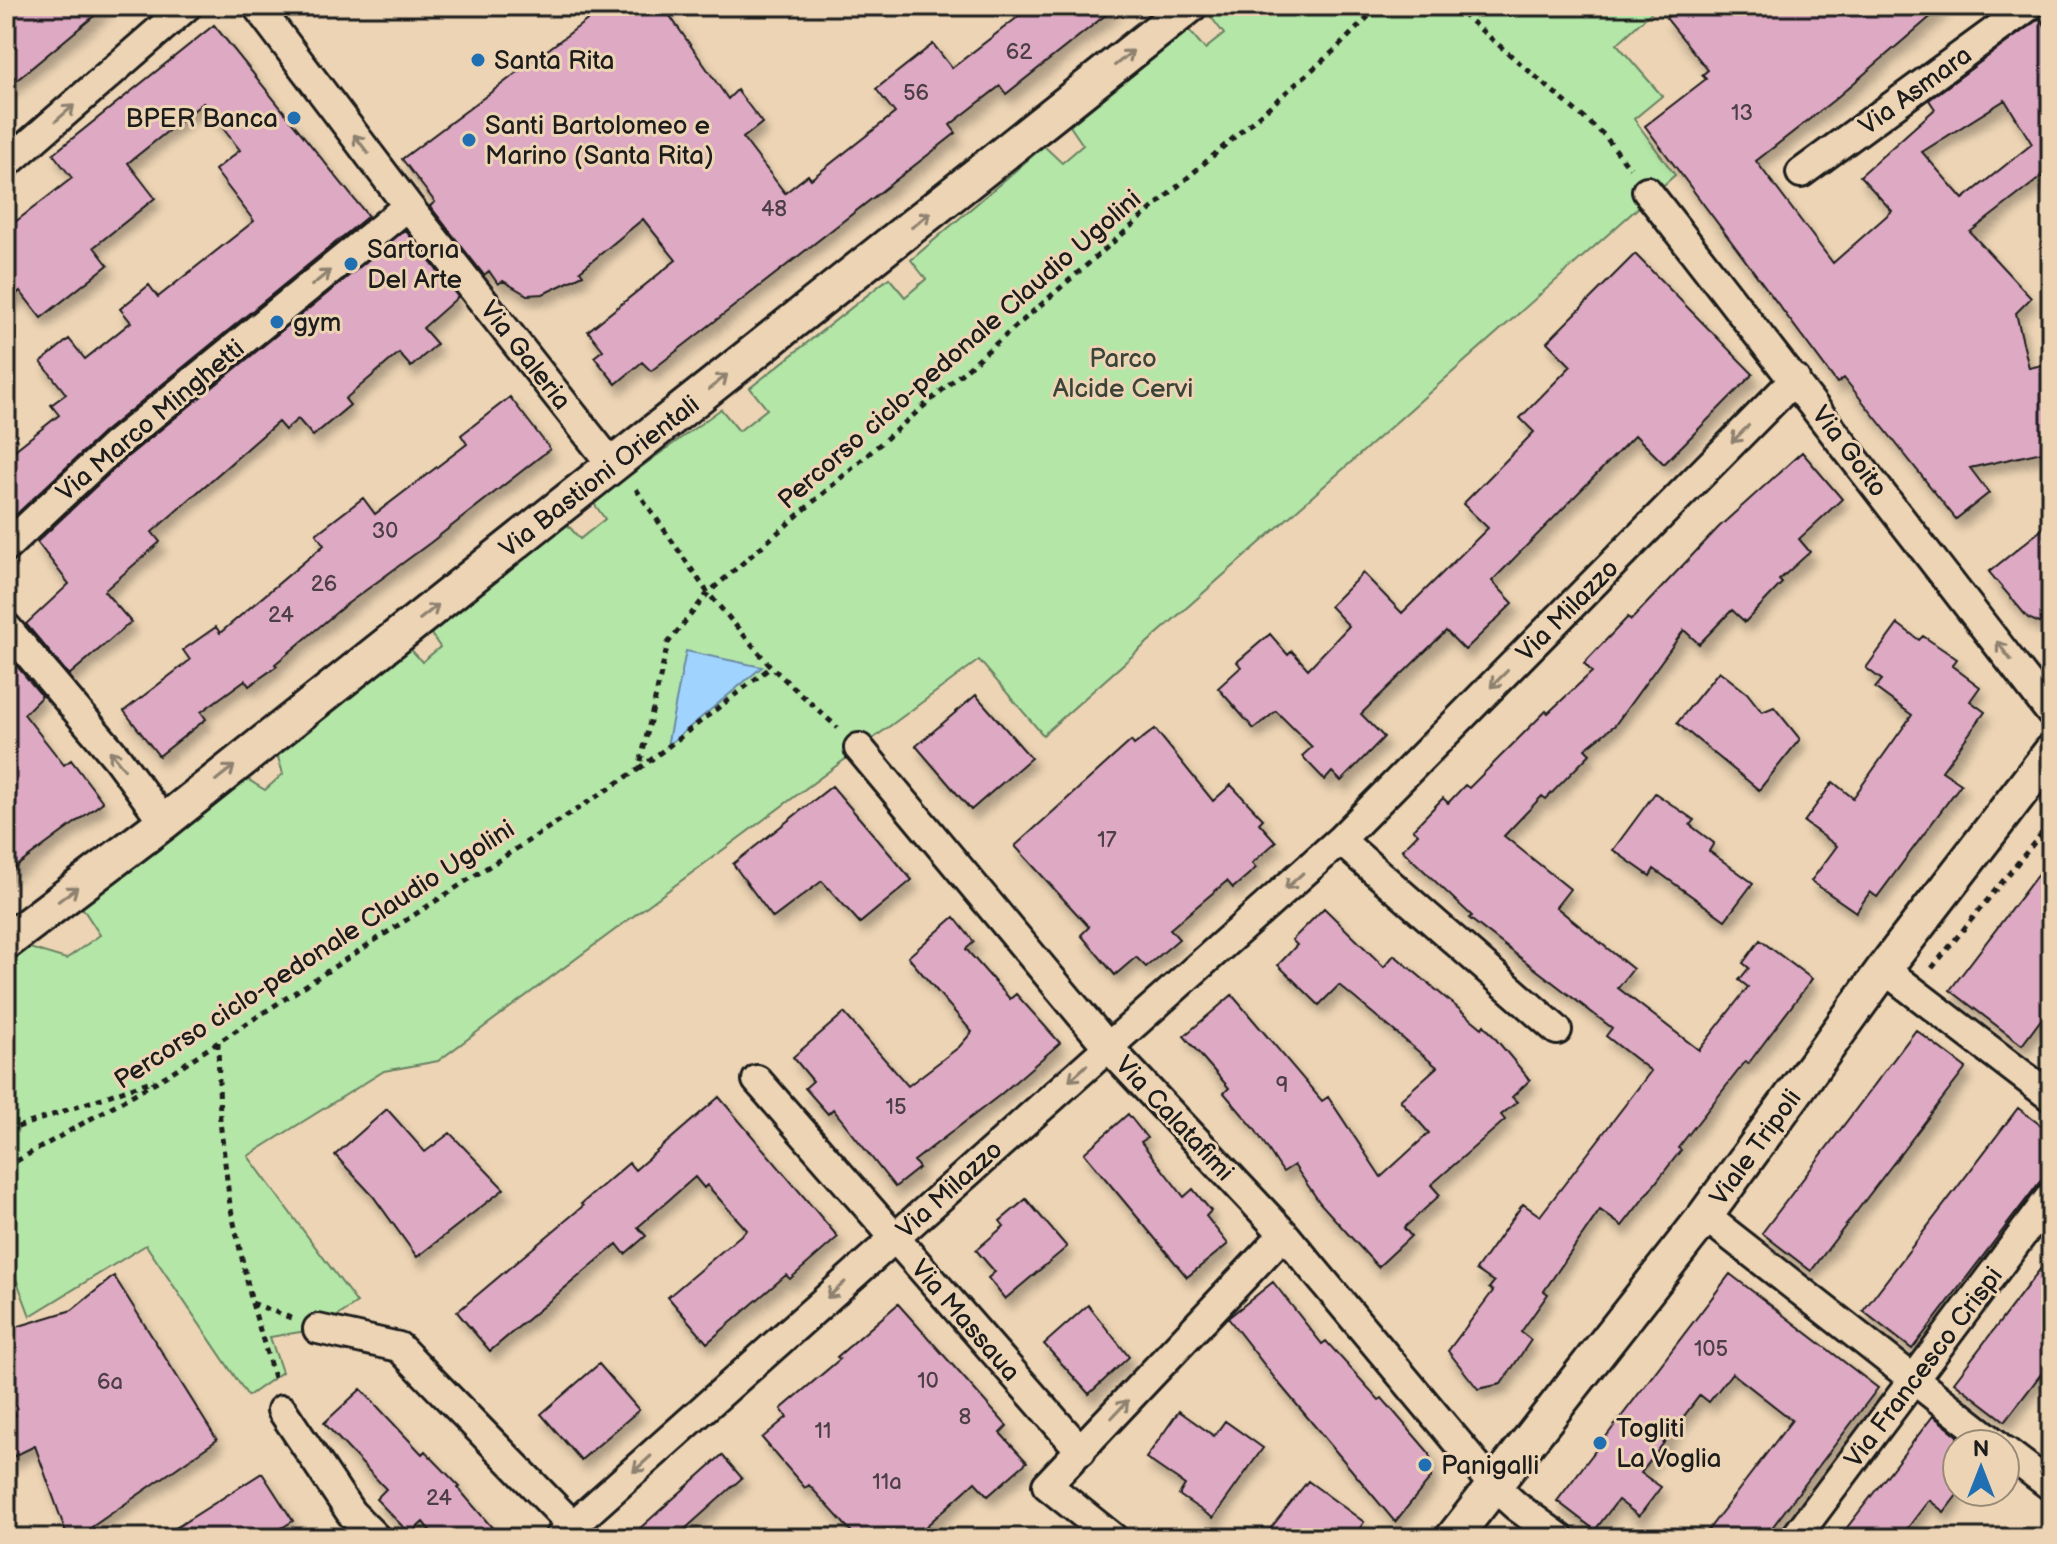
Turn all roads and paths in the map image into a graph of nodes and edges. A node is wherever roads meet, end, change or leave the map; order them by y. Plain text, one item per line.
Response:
1 (187, 6) edge
2 (257, 6) edge
3 (1189, 6) edge
4 (1379, 6) edge
5 (1453, 6) edge
6 (2029, 6) edge
7 (6, 164) edge
8 (1801, 173) dead end
9 (1647, 191) joint
10 (408, 206) junction
11 (1795, 379) junction
12 (613, 466) junction
13 (6, 547) edge
14 (708, 593) junction
15 (6, 627) edge
16 (771, 667) junction
17 (2051, 713) edge
18 (859, 748) joint
19 (2051, 752) edge
20 (639, 769) junction
21 (164, 822) junction
22 (1340, 840) junction
23 (6, 942) edge
24 (1884, 969) junction
25 (1557, 1030) dead end
26 (218, 1041) junction
27 (1108, 1047) junction
28 (166, 1076) junction
29 (757, 1080) dead end
30 (2051, 1097) edge
31 (6, 1131) edge
32 (6, 1167) edge
33 (2051, 1196) edge
34 (1705, 1216) junction
35 (1284, 1234) junction
36 (894, 1238) junction
37 (252, 1303) junction
38 (318, 1329) joint
39 (1914, 1381) junction
40 (282, 1410) joint
41 (1975, 1428) edge
42 (1081, 1451) junction
43 (2021, 1463) edge
44 (1493, 1485) junction
45 (2051, 1486) edge
46 (572, 1534) edge
47 (376, 1538) edge
48 (1113, 1538) edge
49 (1453, 1538) edge
50 (1560, 1538) edge
51 (1795, 1538) edge

7 -> 1 street
10 -> 2 street, Via Galeria
12 -> 3 street, Via Bastioni Orientali
4 - 14 path, Percorso ciclo-pedonale Claudio Ugolini
5 - 9 path
6 - 8 street, Via Asmara
9 - 11 street, Via Goito
10 - 12 street, Via Galeria
13 -> 10 street, Via Marco Minghetti
17 -> 11 street, Via Goito
11 -> 22 street, Via Milazzo
12 - 14 path
21 -> 12 street, Via Bastioni Orientali
14 - 16 path
14 - 20 path, Percorso ciclo-pedonale Claudio Ugolini
21 -> 15 street
16 - 18 path
16 - 20 path, Percorso ciclo-pedonale Claudio Ugolini
18 - 27 street, Via Calatafimi
19 - 24 street, Viale Tripoli
20 - 26 path, Percorso ciclo-pedonale Claudio Ugolini
23 -> 21 street, Via Bastioni Orientali
22 - 25 street
22 -> 27 street, Via Milazzo
24 - 30 street
24 - 34 street, Viale Tripoli
26 - 28 path, Percorso ciclo-pedonale Claudio Ugolini
26 - 37 path
27 - 35 street, Via Calatafimi
27 -> 36 street, Via Milazzo
28 - 31 path
28 - 32 path, Percorso ciclo-pedonale Claudio Ugolini
29 - 36 street, Via Massaua
33 - 39 street, Via Francesco Crispi
34 - 39 street
34 - 44 street, Viale Tripoli
42 -> 35 street
35 - 44 street, Via Calatafimi
36 - 42 street, Via Massaua
36 -> 46 street, Via Milazzo
37 - 38 path
37 - 40 path
38 - 46 street
39 - 41 street
39 - 51 street, Via Francesco Crispi
40 - 47 street
42 - 48 street
43 - 45 street
44 - 49 street, Viale Tripoli
44 - 50 street, Via Calatafimi

